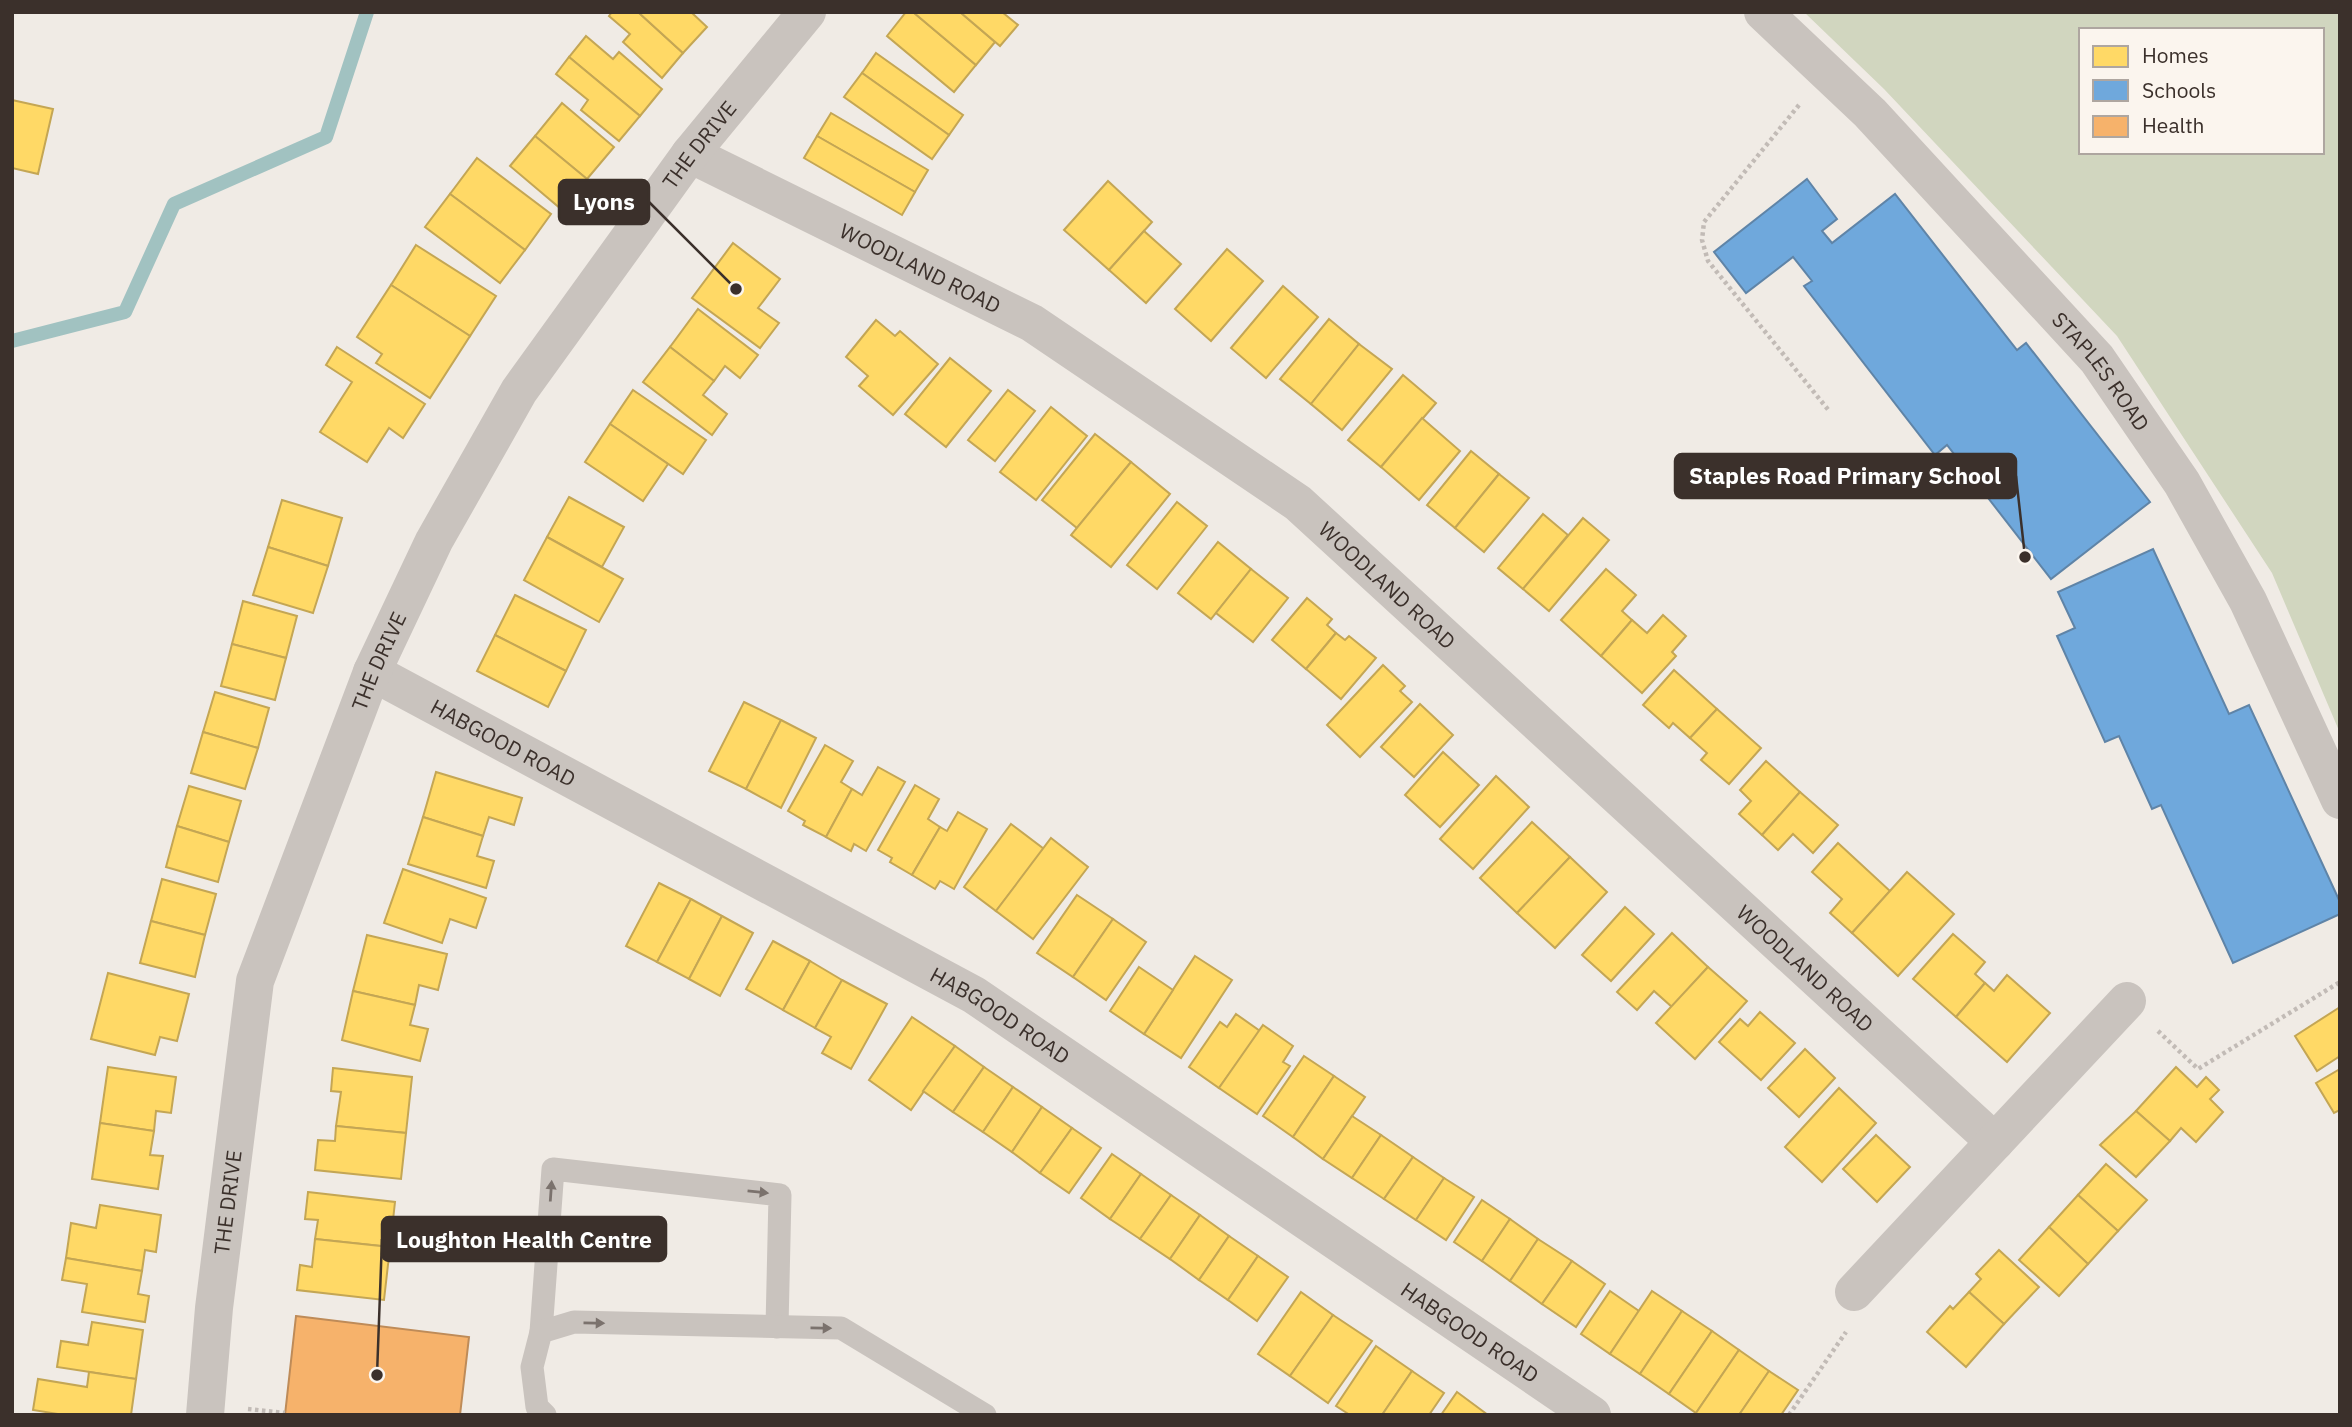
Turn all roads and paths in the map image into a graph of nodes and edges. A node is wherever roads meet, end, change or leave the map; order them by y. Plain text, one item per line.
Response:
1 (807, 12) edge
2 (1763, 12) edge
3 (1826, 72) junction
4 (690, 154) junction
5 (1830, 412) dead end
6 (372, 672) junction
7 (2340, 800) edge
8 (2340, 982) edge
9 (2127, 1001) joint
10 (1995, 1142) junction
11 (1854, 1292) joint
12 (777, 1327) junction
13 (541, 1332) junction
14 (252, 1409) dead end
15 (285, 1413) edge
16 (205, 1415) edge
17 (545, 1415) edge
18 (985, 1415) edge
19 (1592, 1415) edge
20 (1789, 1415) edge

1 - 4 street, THE DRIVE
2 - 3 street, STAPLES ROAD
3 - 5 path
3 - 7 street, STAPLES ROAD
4 - 6 street, THE DRIVE
4 - 10 street, WOODLAND ROAD
6 - 16 street, THE DRIVE
6 - 19 street, HABGOOD ROAD
8 - 9 path
9 - 10 street
10 - 11 street
11 - 20 path
13 -> 12 lane
13 -> 12 lane
12 -> 18 lane
13 - 17 lane
14 - 15 path

